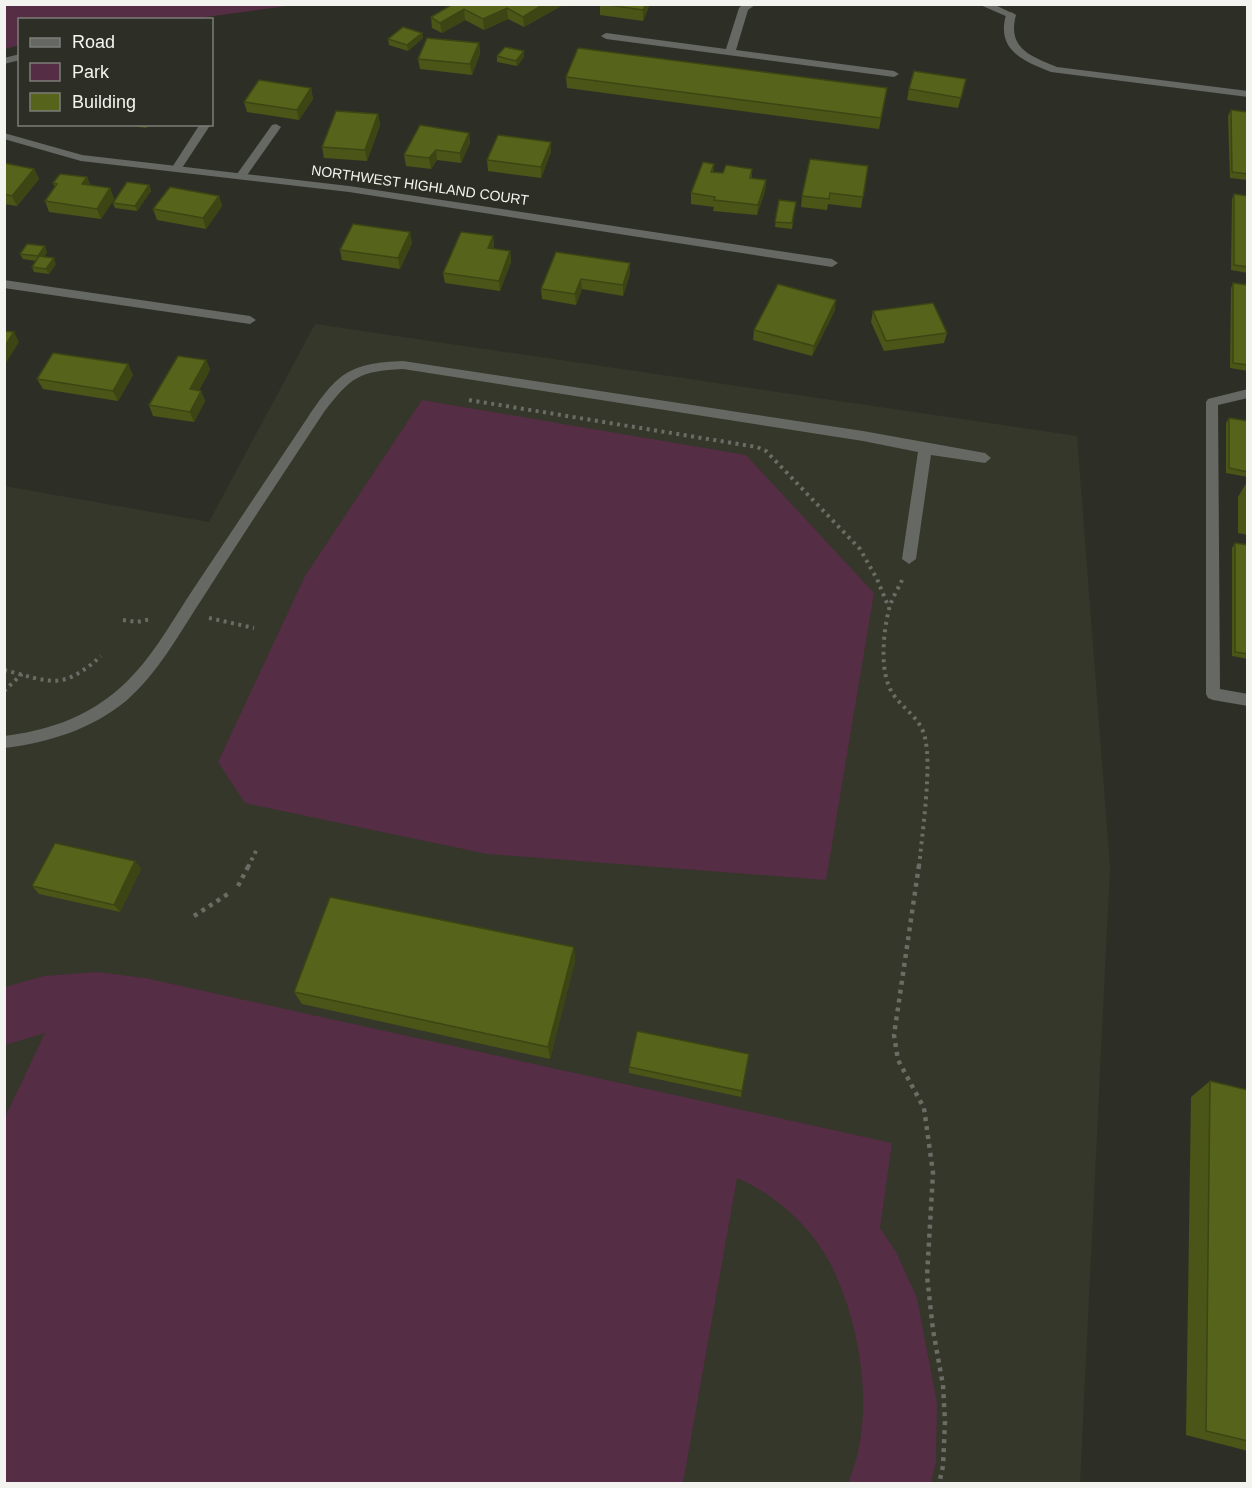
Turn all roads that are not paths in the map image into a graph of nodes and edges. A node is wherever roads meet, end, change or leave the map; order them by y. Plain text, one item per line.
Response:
1 (751, 4) edge
2 (983, 4) edge
3 (606, 36) dead end
4 (730, 53) junction
5 (894, 74) dead end
6 (1248, 94) edge
7 (205, 126) edge
8 (276, 127) dead end
9 (4, 136) edge
10 (177, 169) junction
11 (241, 176) junction
12 (832, 263) dead end
13 (4, 284) edge
14 (250, 320) dead end
15 (1248, 393) edge
16 (925, 449) junction
17 (985, 458) dead end
18 (908, 565) road end
19 (1248, 700) edge
20 (4, 742) edge

1 - 4 street
2 - 6 street
3 - 4 street
4 - 5 street
7 - 10 street
8 - 11 street
9 - 10 street, NORTHWEST HIGHLAND COURT
10 - 11 street, NORTHWEST HIGHLAND COURT
11 - 12 street, NORTHWEST HIGHLAND COURT
13 - 14 street
15 - 19 street
16 - 17 street
16 - 18 street
16 - 20 street

